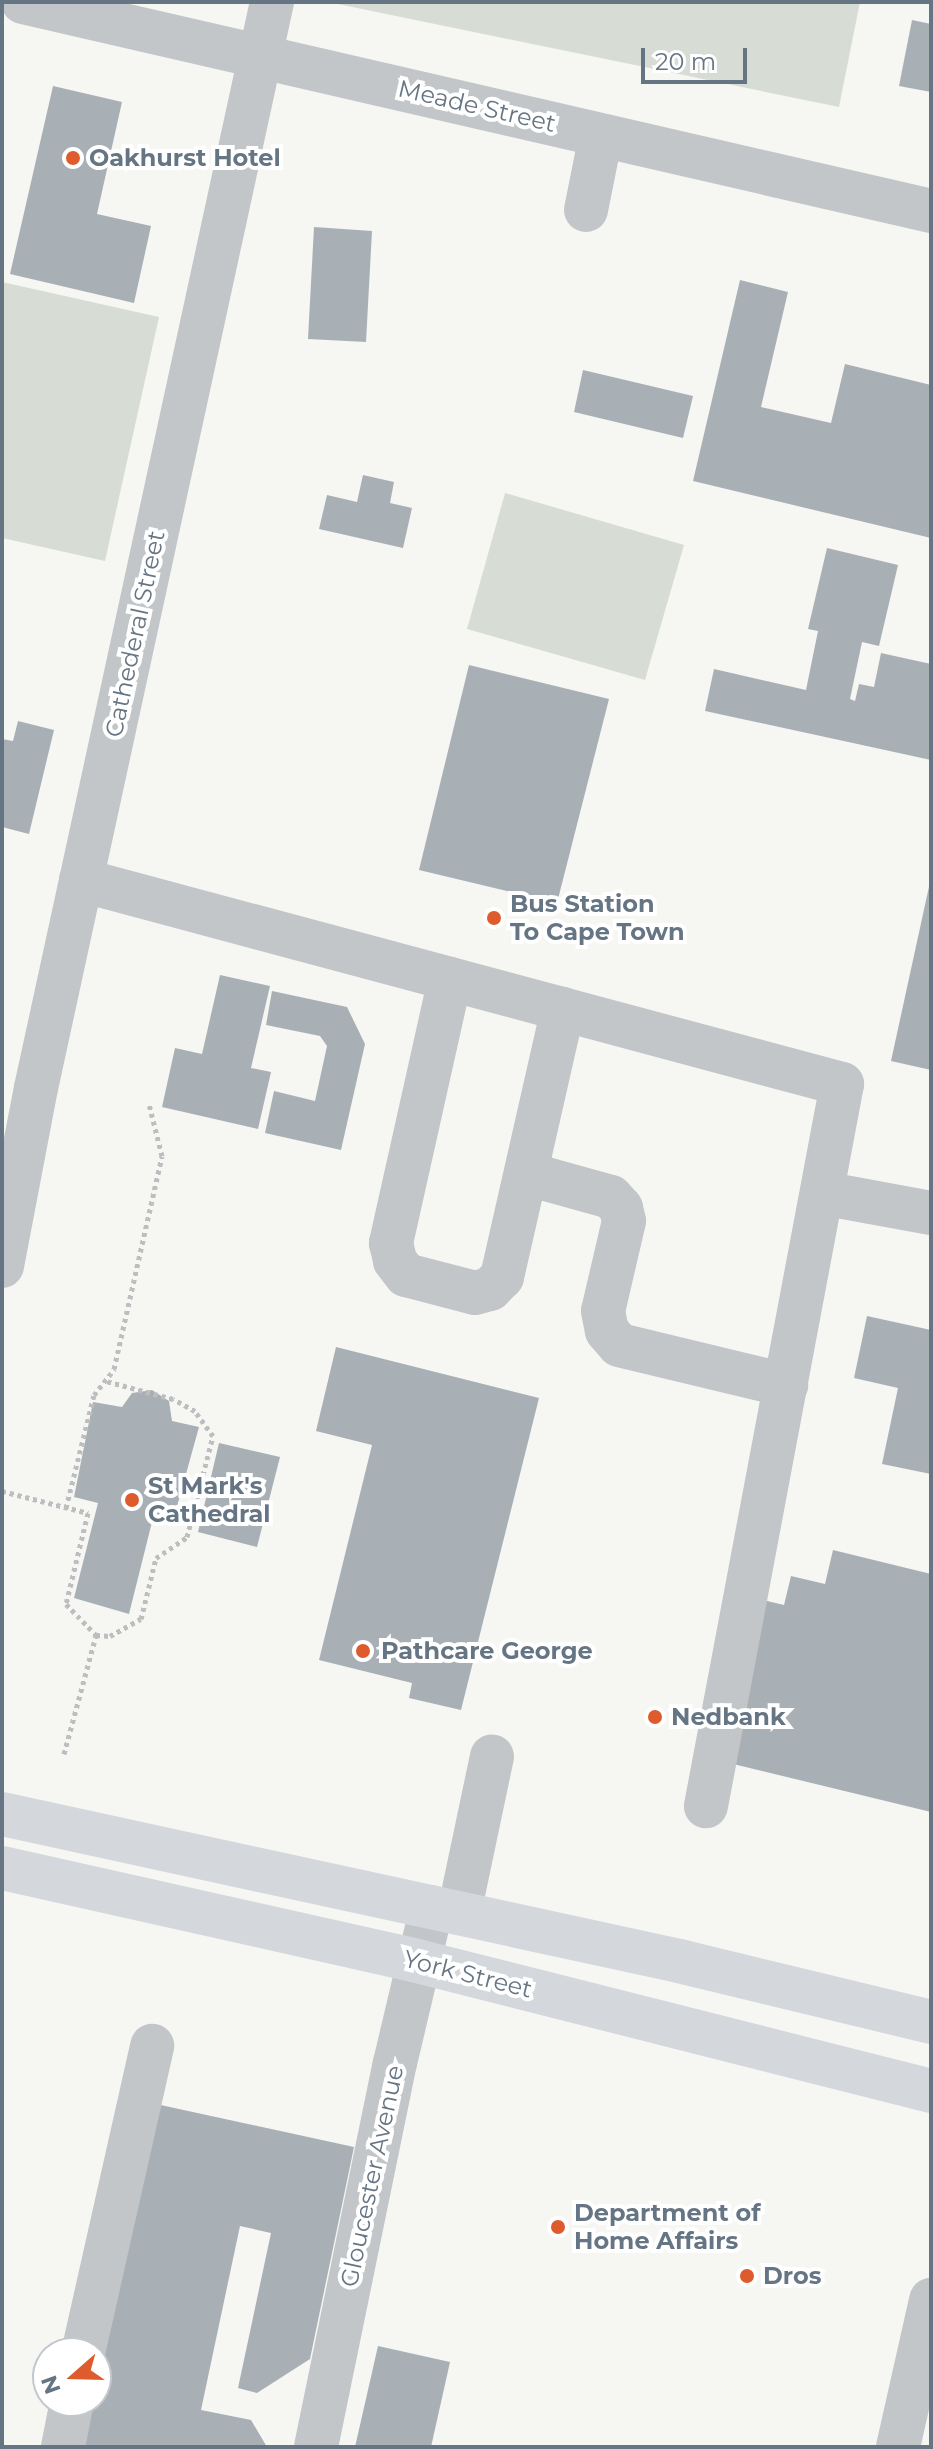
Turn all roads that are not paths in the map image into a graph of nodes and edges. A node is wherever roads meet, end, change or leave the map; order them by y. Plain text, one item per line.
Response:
1 (23, 2) edge
2 (272, 2) edge
3 (261, 57) junction
4 (601, 135) junction
5 (586, 210) dead end
6 (931, 211) edge
7 (81, 880) junction
8 (450, 979) junction
9 (563, 1009) junction
10 (19, 1084) edge
11 (528, 1174) junction
12 (822, 1193) junction
13 (931, 1213) edge
14 (4, 1244) edge
15 (786, 1385) junction
16 (492, 1756) dead end
17 (706, 1806) dead end
18 (2, 1814) edge
19 (2, 1868) edge
20 (446, 1910) junction
21 (417, 1961) junction
22 (931, 2022) edge
23 (152, 2046) dead end
24 (931, 2091) edge
25 (931, 2300) edge
26 (87, 2337) edge
27 (69, 2417) edge
28 (63, 2447) edge
29 (316, 2447) edge
30 (898, 2447) edge

1 - 3 street, Meade Street
2 - 3 street, Cathederal Street
3 - 4 street, Meade Street
3 - 7 street, Cathederal Street
4 - 5 street
4 - 6 street, Meade Street
7 - 8 street
7 - 10 street, Cathederal Street
8 - 9 street
8 - 11 street
9 - 11 street
9 - 12 street
10 - 14 street, Cathederal Street
11 - 15 street
12 - 13 street
12 - 15 street
15 - 17 street
16 - 20 street, Gloucester Avenue
18 - 20 main road
19 - 21 main road, York Street
20 - 21 street, Gloucester Avenue
20 - 22 main road
21 - 24 main road, York Street
21 - 29 street, Gloucester Avenue
23 - 26 street
25 - 30 street
27 - 28 street

